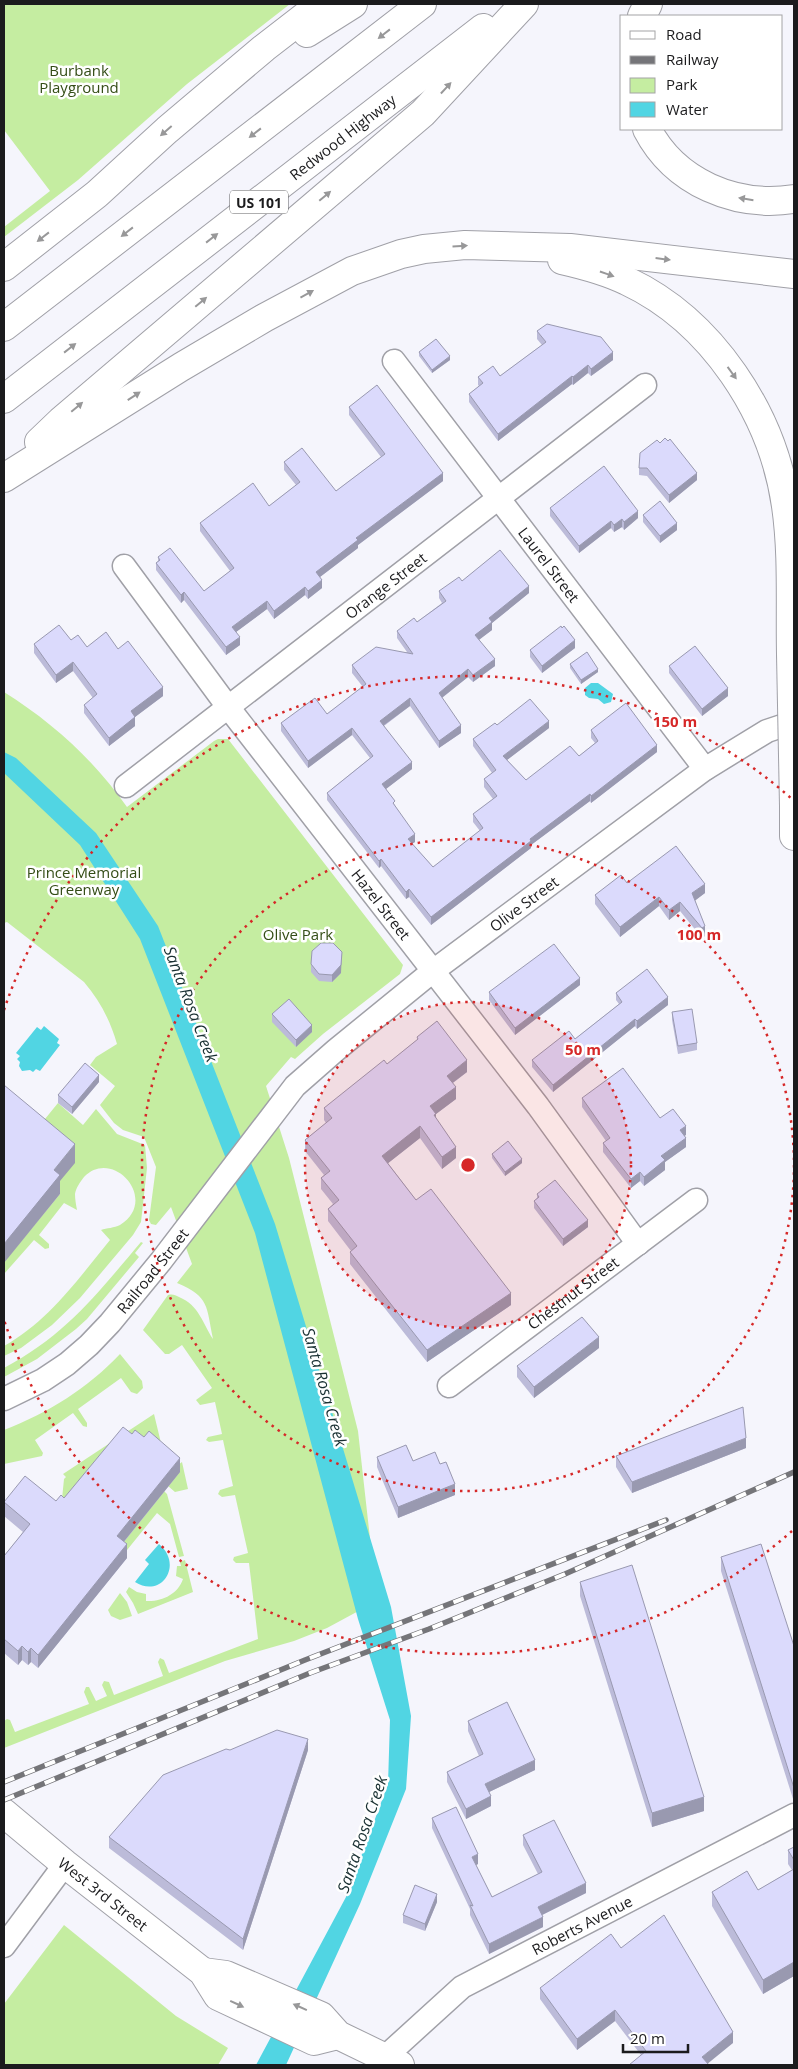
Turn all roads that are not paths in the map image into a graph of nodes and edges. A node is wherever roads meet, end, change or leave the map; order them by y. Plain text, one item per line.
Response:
1 (321, 4) edge
2 (352, 4) edge
3 (422, 4) edge
4 (515, 4) edge
5 (524, 4) edge
6 (204, 100) junction
7 (648, 130) edge
8 (794, 200) edge
9 (510, 247) junction
10 (4, 268) edge
11 (794, 274) edge
12 (4, 327) edge
13 (394, 361) dead end
14 (645, 384) dead end
15 (4, 399) edge
16 (4, 477) edge
17 (499, 498) junction
18 (124, 566) dead end
19 (228, 707) junction
20 (794, 722) edge
21 (705, 769) junction
22 (126, 786) dead end
23 (794, 806) edge
24 (794, 836) edge
25 (433, 971) junction
26 (275, 1114) joint
27 (696, 1200) dead end
28 (638, 1244) junction
29 (449, 1386) dead end
30 (4, 1399) edge
31 (4, 1813) edge
32 (794, 1815) edge
33 (64, 1864) junction
34 (4, 1946) edge
35 (393, 2061) edge

1 - 6 main road
2 - 6 main road
3 -> 12 main road
15 -> 4 main road, Redwood Highway / US 101
16 -> 5 main road
6 -> 10 main road
8 -> 7 main road
9 -> 11 main road
16 -> 9 main road
9 -> 23 main road, bridge
13 - 17 street, Laurel Street
14 - 17 street, Orange Street
17 - 19 street, Orange Street
17 - 21 street, Laurel Street
18 - 19 street, Hazel Street
19 - 22 street, Orange Street
19 - 25 street, Hazel Street
20 - 21 street, Olive Street
21 - 25 street, Olive Street
23 - 24 main road
25 - 26 street, Olive Street
25 - 28 street, Hazel Street
26 - 30 street, Railroad Street
27 - 28 street, Chestnut Street
28 - 29 street, Chestnut Street
31 - 33 main road, West 3rd Street
32 - 35 street, Roberts Avenue
33 - 34 street
33 - 35 main road, West 3rd Street

